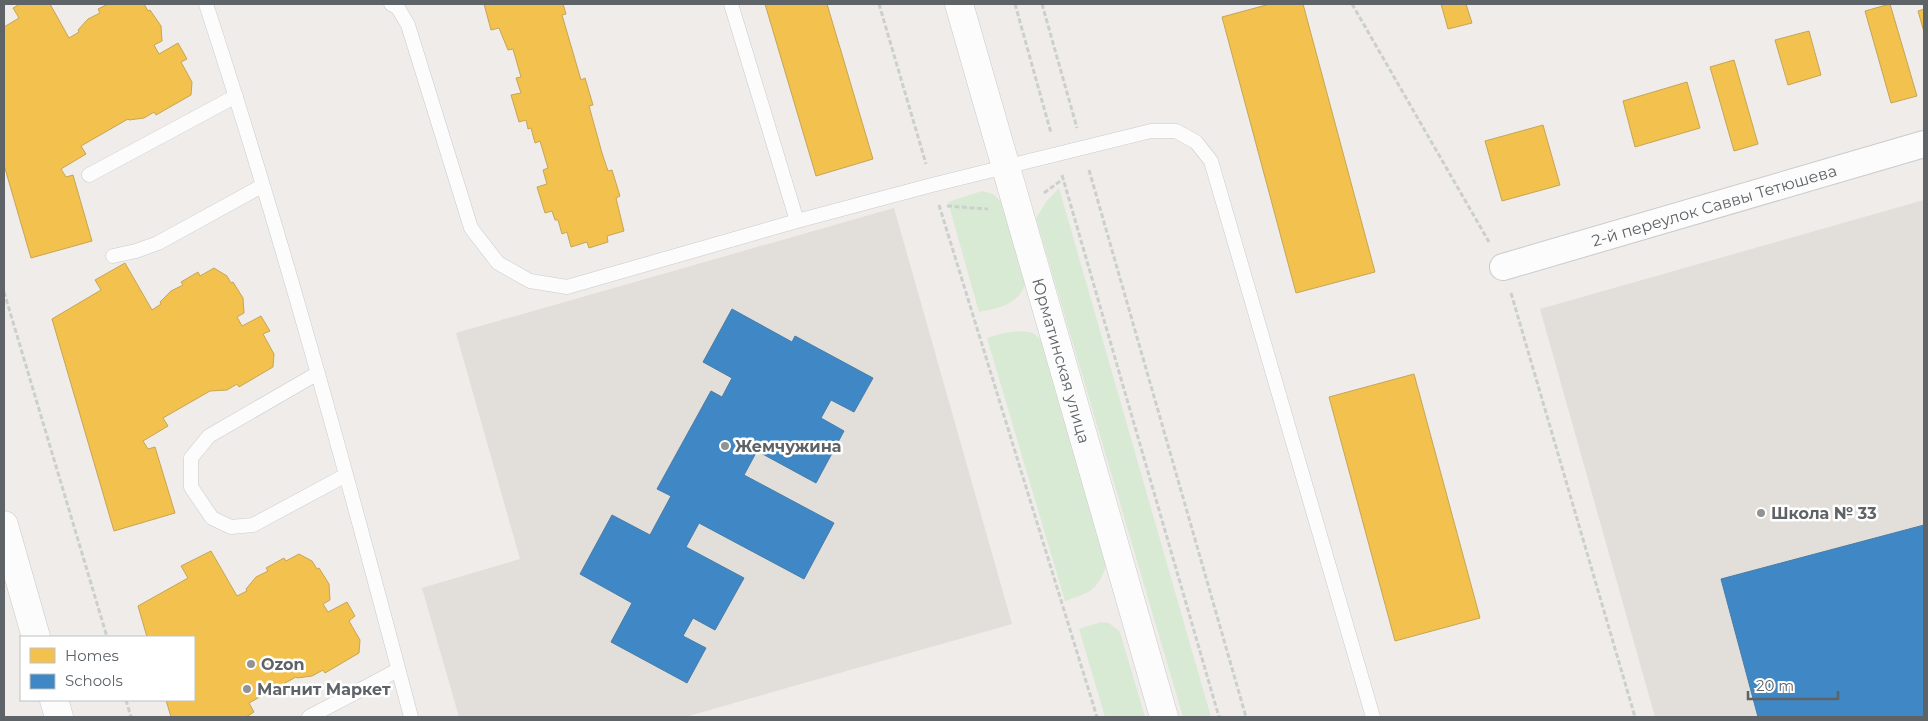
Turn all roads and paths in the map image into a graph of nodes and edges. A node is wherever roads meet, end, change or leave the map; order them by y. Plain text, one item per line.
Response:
1 (206, 4) edge
2 (391, 4) edge
3 (731, 4) edge
4 (879, 4) edge
5 (959, 4) edge
6 (1015, 4) edge
7 (1042, 4) edge
8 (1352, 4) edge
9 (236, 96) junction
10 (1924, 144) edge
11 (1083, 148) junction
12 (1057, 155) junction
13 (1006, 168) junction
14 (90, 175) dead end
15 (1063, 179) junction
16 (932, 185) junction
17 (262, 186) junction
18 (1040, 197) dead end
19 (939, 206) junction
20 (996, 210) dead end
21 (797, 221) junction
22 (113, 256) dead end
23 (1504, 267) junction
24 (4, 292) edge
25 (318, 373) junction
26 (346, 475) junction
27 (5, 532) edge
28 (36, 636) edge
29 (107, 636) edge
30 (398, 670) junction
31 (54, 701) edge
32 (126, 701) edge
33 (59, 717) edge
34 (131, 717) edge
35 (309, 717) edge
36 (411, 717) edge
37 (1097, 717) edge
38 (1164, 717) edge
39 (1219, 717) edge
40 (1246, 717) edge
41 (1373, 717) edge
42 (1635, 717) edge

1 - 9 lane
2 - 21 lane
3 - 21 lane
4 - 16 path
5 - 13 street, Юрматинская улица
6 - 12 path
7 - 11 path
8 - 23 path
9 - 14 lane
9 - 17 lane
10 - 23 street, 2-й переулок Саввы Тетюшева
11 - 12 lane
11 - 40 path
11 - 41 lane
12 - 13 lane
12 - 15 path
13 - 16 lane
13 - 38 street, Юрматинская улица
15 - 18 path
15 - 39 path
16 - 19 path
16 - 21 lane
17 - 22 lane
17 - 25 lane
19 - 20 path
19 - 37 path
23 - 42 path
24 - 29 path
25 - 26 lane
25 - 26 lane
26 - 30 lane
27 - 28 street
30 - 35 lane
30 - 36 lane
31 - 33 street
32 - 34 path

